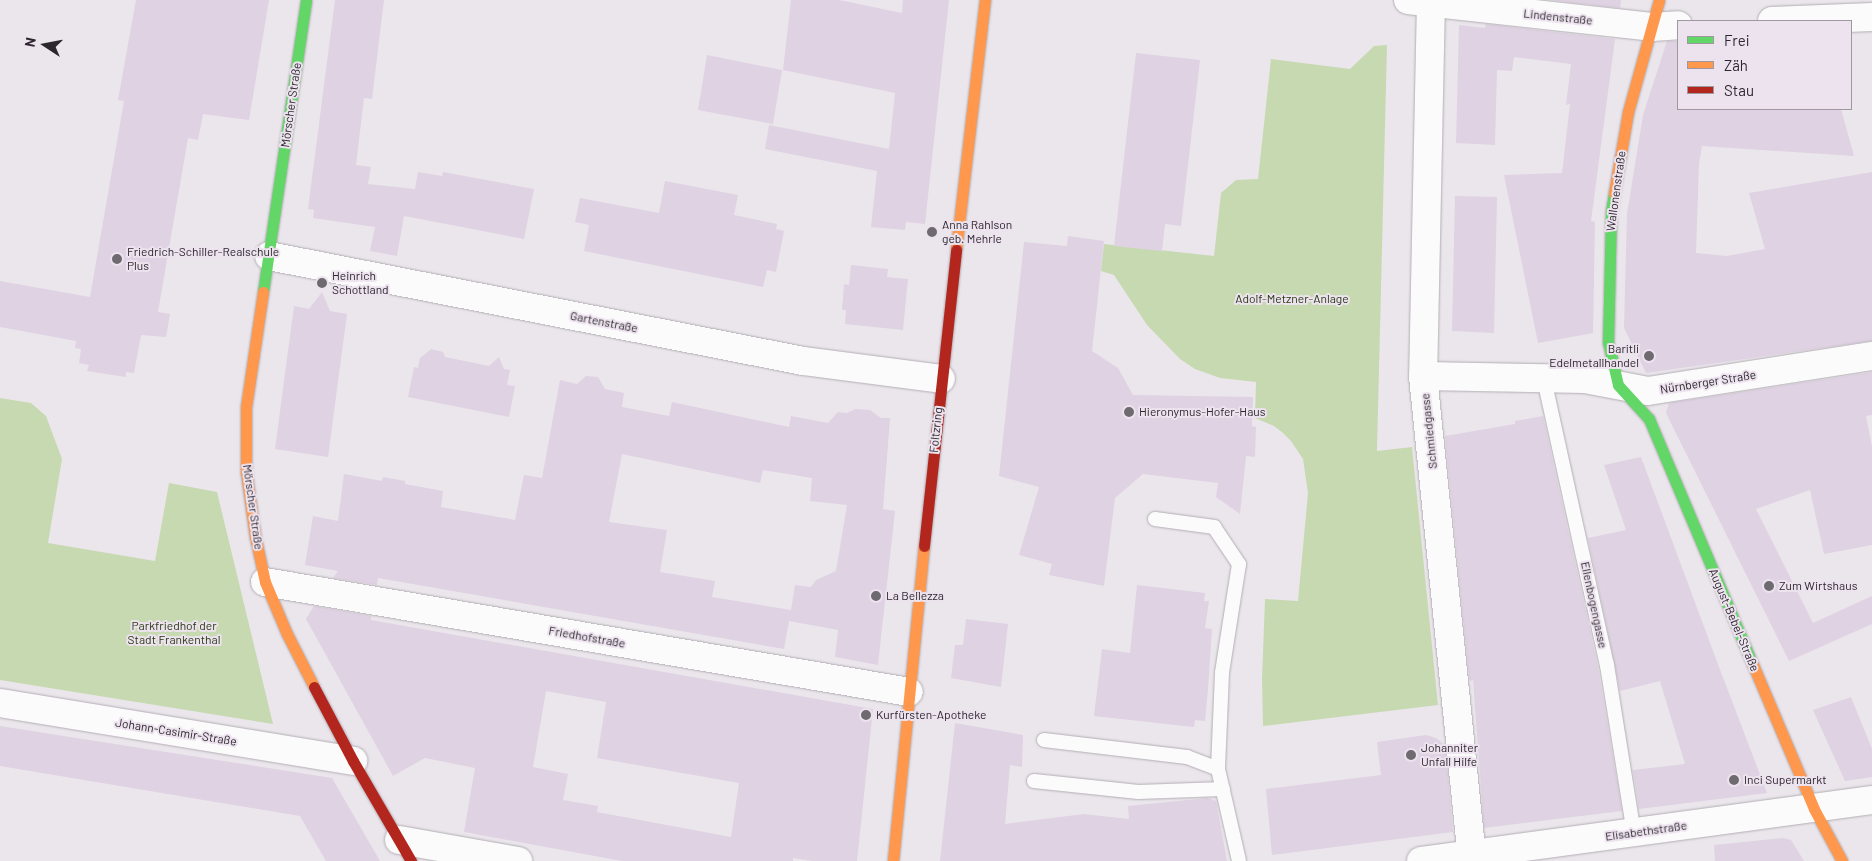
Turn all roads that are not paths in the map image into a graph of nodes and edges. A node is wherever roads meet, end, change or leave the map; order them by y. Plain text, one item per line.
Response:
1 (306, 0) edge
2 (985, 0) edge
3 (1659, 0) edge
4 (1423, 1) edge
5 (1872, 17) edge
6 (1797, 20) edge
7 (1665, 26) edge
8 (269, 256) junction
9 (1872, 356) edge
10 (1423, 376) junction
11 (941, 379) junction
12 (1544, 379) junction
13 (1618, 385) junction
14 (1155, 519) dead end
15 (265, 582) junction
16 (909, 692) junction
17 (0, 703) edge
18 (1044, 740) dead end
19 (353, 761) junction
20 (1218, 769) junction
21 (1034, 781) dead end
22 (1223, 789) junction
23 (1872, 800) edge
24 (1814, 809) junction
25 (1634, 833) junction
26 (405, 850) edge
27 (1471, 858) edge
28 (518, 861) edge
29 (893, 861) edge
30 (1238, 861) edge
31 (1421, 861) edge
32 (1842, 861) edge

1 - 8 street, Mörscher Straße
2 - 11 street, Foltzring
3 - 7 street, Wallonenstraße
4 - 7 street, Lindenstraße
4 - 10 street, Schmiedgasse
5 - 6 street
7 - 13 street, Wallonenstraße
8 - 11 street, Gartenstraße
8 - 15 street, Mörscher Straße
9 - 13 street, Nürnberger Straße
10 - 12 street, Nürnberger Straße
10 - 27 street, Schmiedgasse
11 - 16 street, Foltzring
12 - 13 street, Nürnberger Straße
12 - 25 lane, Ellenbogengasse
13 - 24 street, August-Bebel-Straße
14 - 20 lane
15 - 16 street, Friedhofstraße
15 - 19 street, Mörscher Straße
16 - 29 street, Foltzring
17 - 19 street, Johann-Casimir-Straße
18 - 20 lane
19 - 26 street, Mörscher Straße
20 - 22 lane
21 - 22 lane
22 - 30 lane
23 - 24 street, Elisabethstraße
24 - 25 street, Elisabethstraße
24 - 32 street, August-Bebel-Straße
25 - 27 street, Elisabethstraße
26 - 28 street
27 - 31 street, Elisabethstraße

